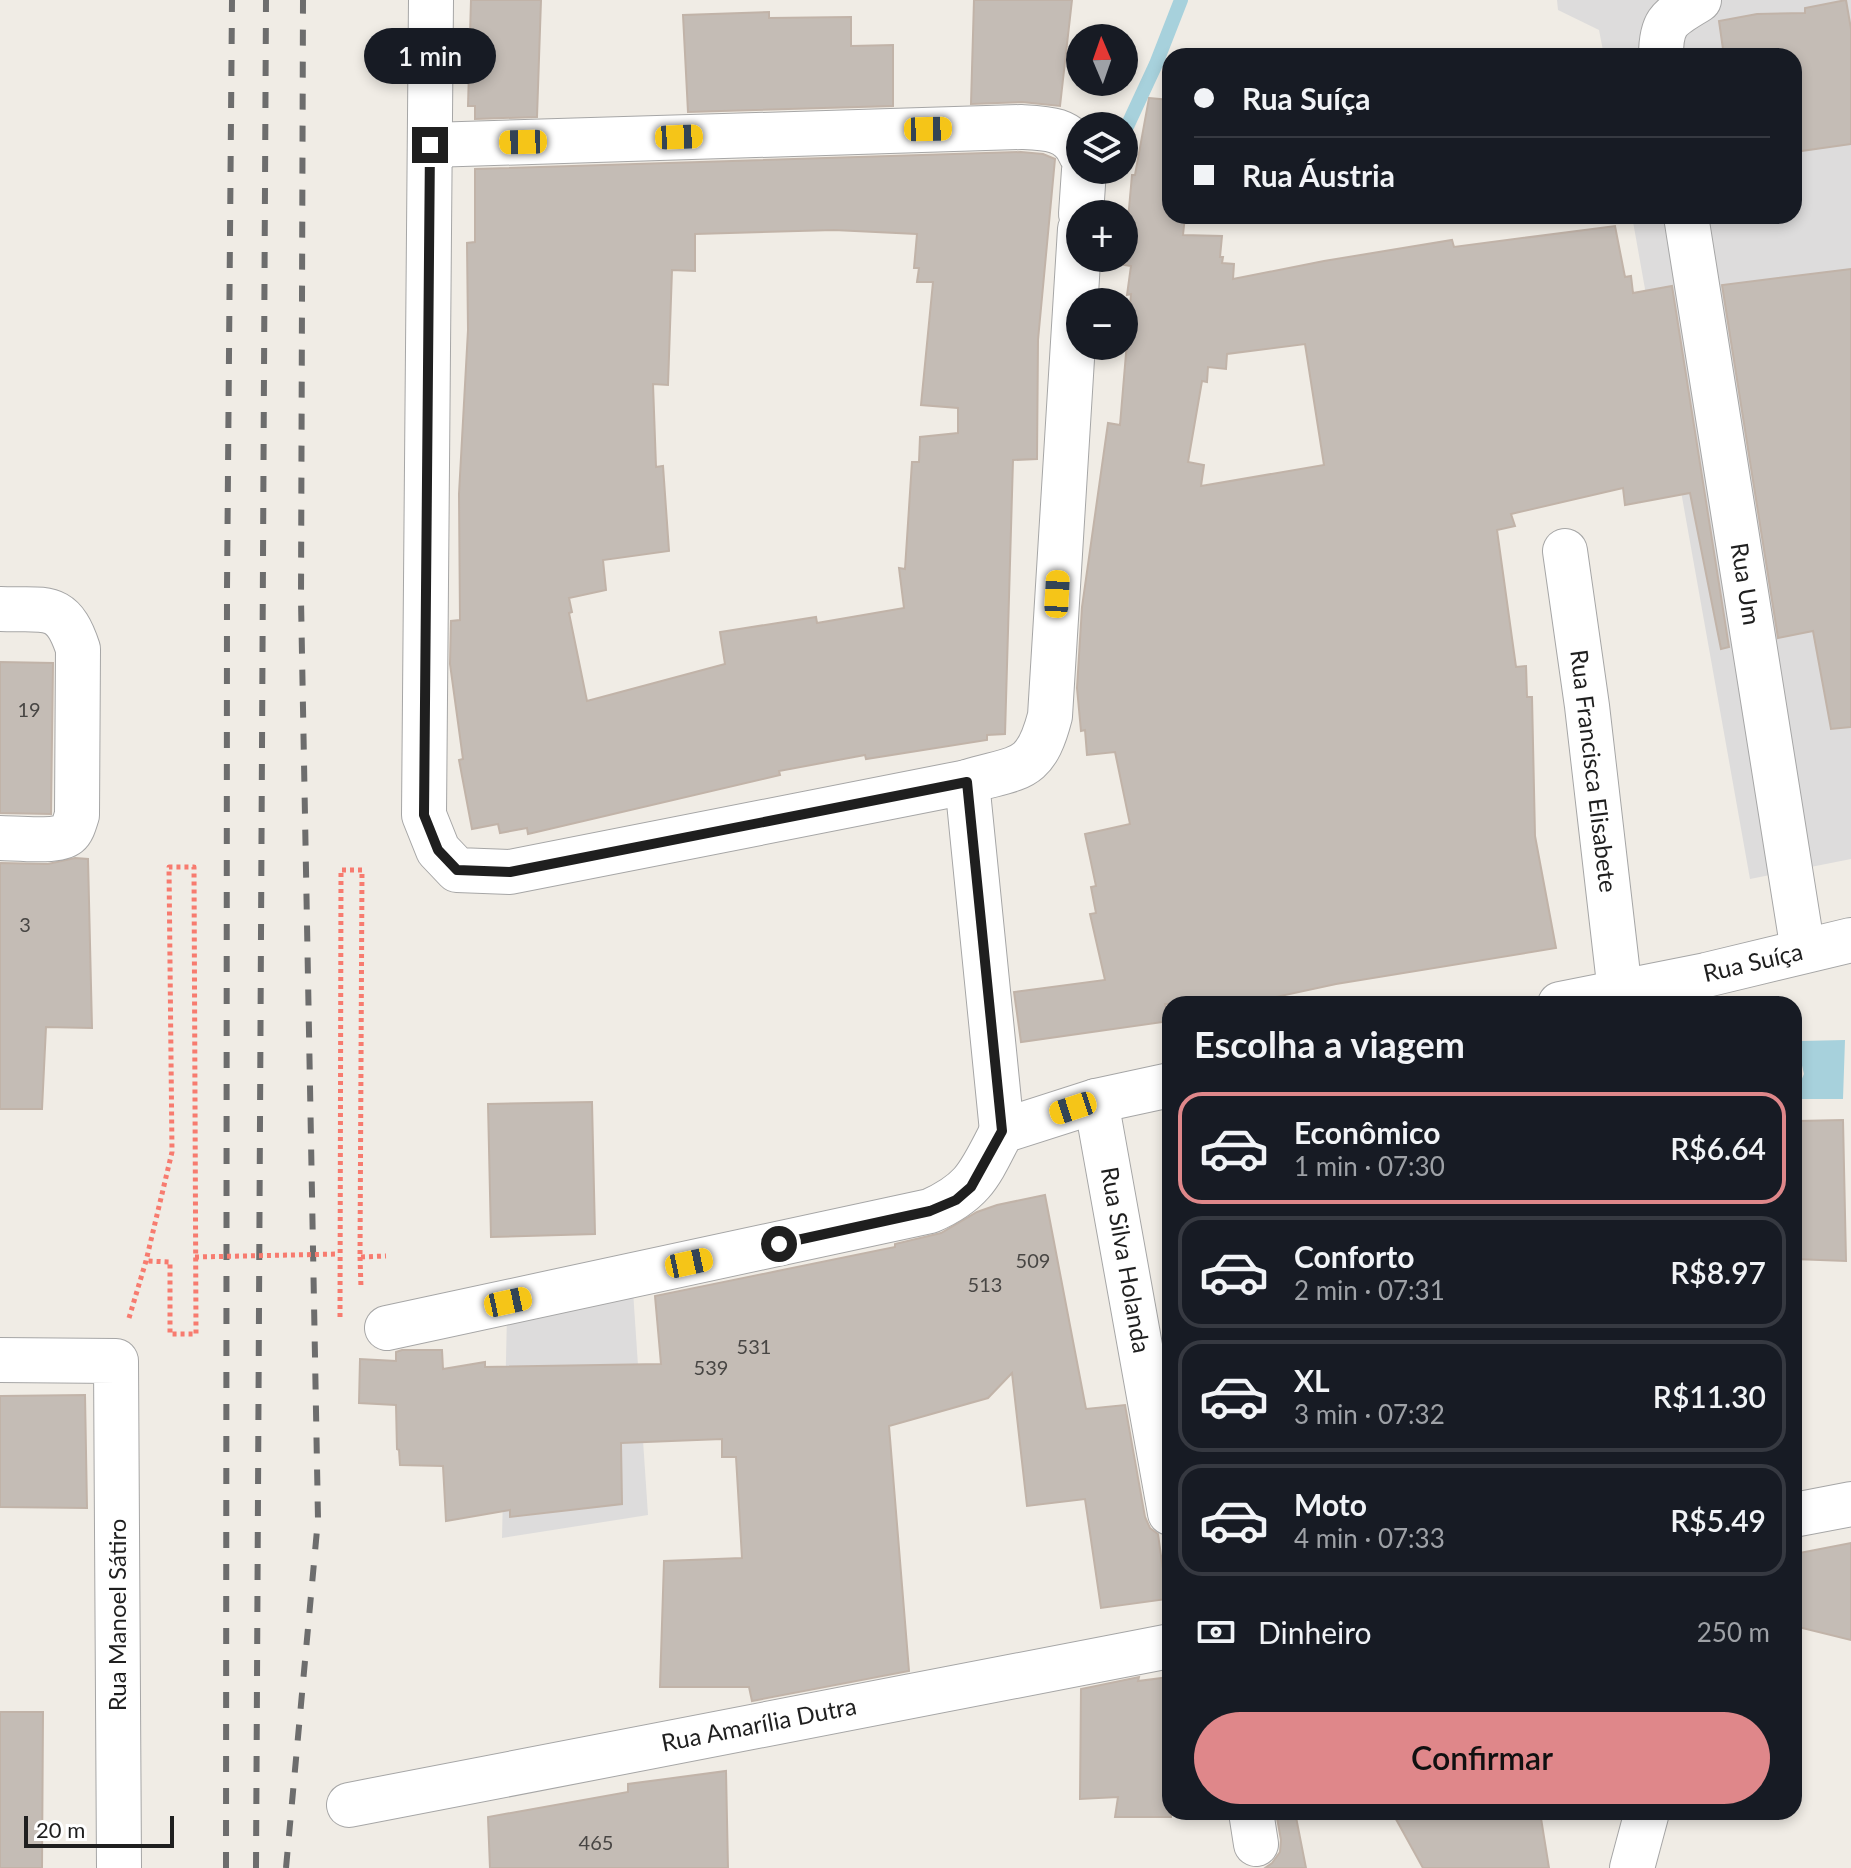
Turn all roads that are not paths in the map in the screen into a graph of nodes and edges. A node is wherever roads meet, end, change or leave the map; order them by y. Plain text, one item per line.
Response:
1 (431, 0) edge
2 (1699, 0) edge
3 (1661, 48) edge
4 (1066, 136) edge
5 (430, 145) junction
6 (1687, 224) edge
7 (1077, 272) edge
8 (1565, 551) dead end
9 (0, 609) edge
10 (967, 782) junction
11 (0, 838) edge
12 (1851, 940) edge
13 (1803, 951) junction
14 (1707, 989) edge
15 (1620, 992) junction
16 (1600, 996) edge
17 (1162, 1087) edge
18 (1096, 1101) junction
19 (1002, 1131) junction
20 (387, 1328) dead end
21 (0, 1360) edge
22 (1162, 1468) edge
23 (1851, 1504) edge
24 (1802, 1513) edge
25 (1162, 1648) edge
26 (349, 1805) dead end
27 (1645, 1820) edge
28 (119, 1868) edge
29 (1632, 1868) edge

1 - 5 street
2 - 3 street
4 - 5 street
5 - 10 street
6 - 13 street, Rua Um
7 - 10 street
8 - 15 street, Rua Francisca Elisabete
9 - 11 street
10 - 19 street
12 - 13 street, Rua Suíça
13 - 14 street, Rua Suíça
14 - 15 street, Rua Suíça
15 - 16 street, Rua Suíça
17 - 18 street
18 - 19 street
18 - 22 street, Rua Silva Holanda
19 - 20 street
21 - 28 street, Rua Manoel Sátiro
23 - 24 street
25 - 26 street, Rua Amarília Dutra
27 - 29 street

